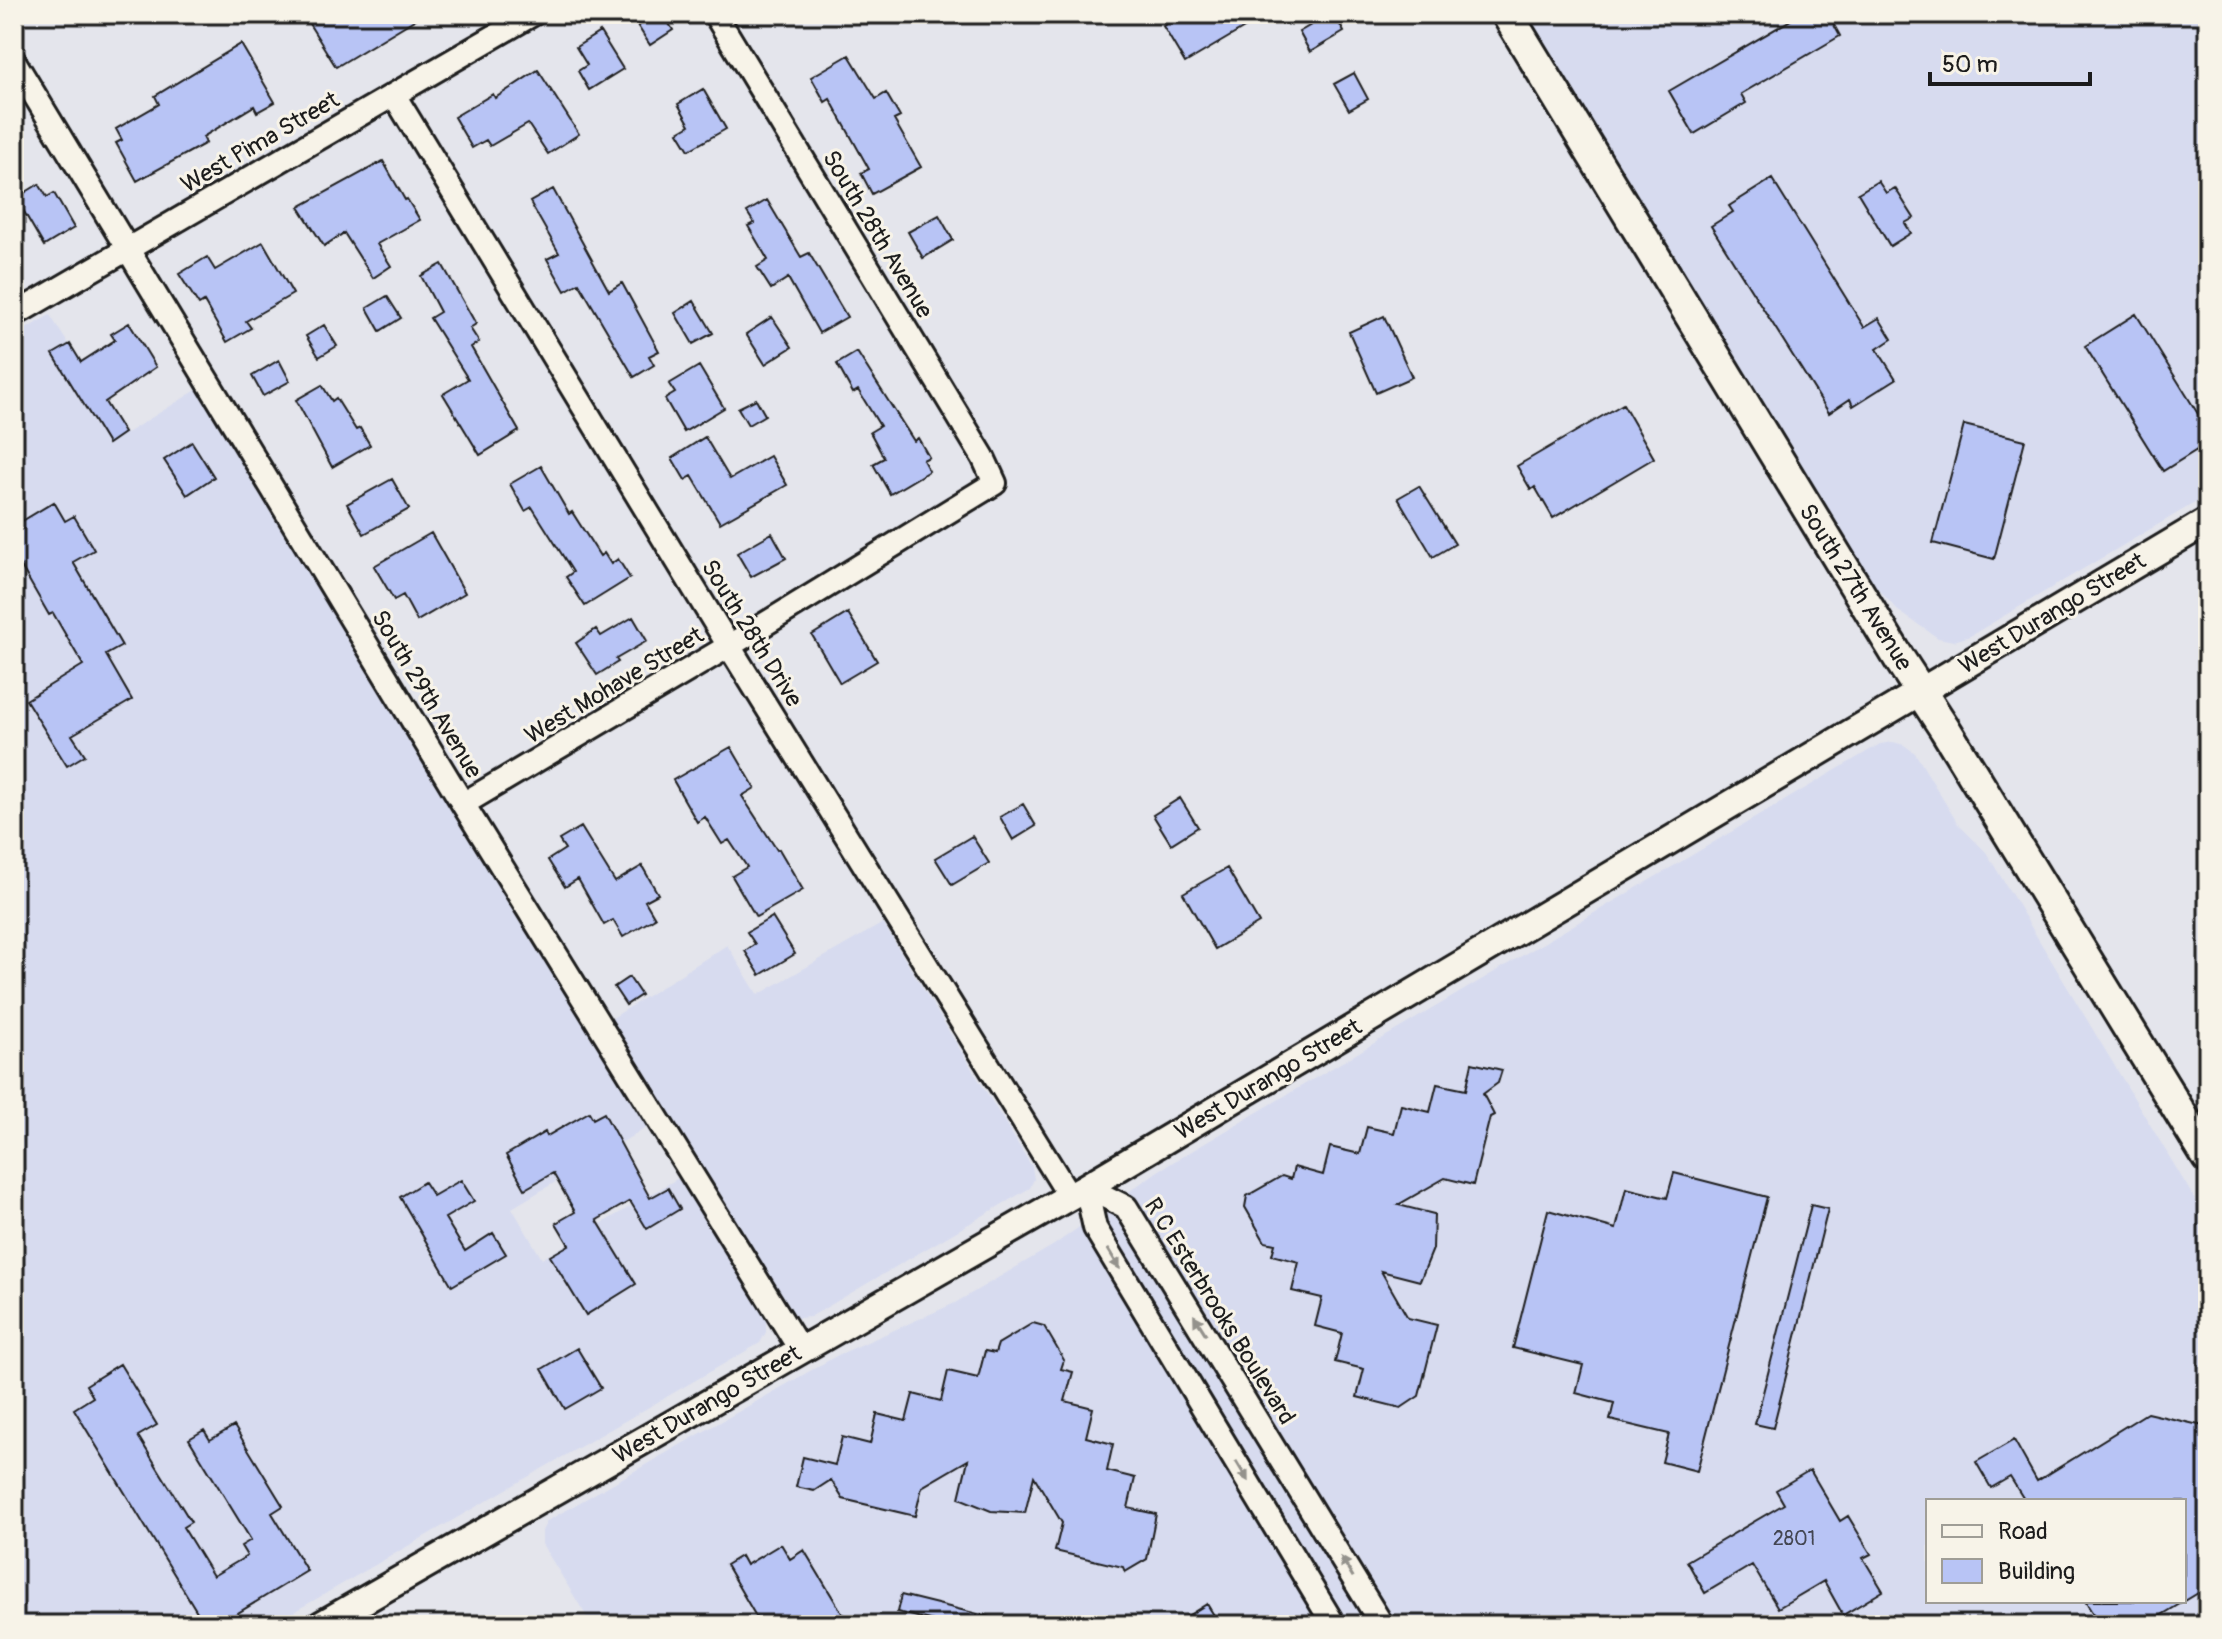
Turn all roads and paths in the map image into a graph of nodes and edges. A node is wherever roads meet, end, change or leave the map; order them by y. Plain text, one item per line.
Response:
1 (533, 14) edge
2 (715, 14) edge
3 (1507, 14) edge
4 (14, 61) edge
5 (394, 95) junction
6 (128, 248) junction
7 (14, 315) edge
8 (995, 483) joint
9 (2208, 521) edge
10 (729, 646) junction
11 (1920, 691) junction
12 (463, 804) junction
13 (2208, 1158) edge
14 (1078, 1192) junction
15 (801, 1351) junction
16 (321, 1625) edge
17 (1334, 1625) edge
18 (1382, 1625) edge

1 - 5 street, West Pima Street
2 - 8 street, South 28th Avenue
3 - 11 main road, South 27th Avenue
4 - 6 street, South 29th Avenue
5 - 6 street, West Pima Street
5 - 10 street, South 28th Drive
6 - 7 street, West Pima Street
6 - 12 street, South 29th Avenue
8 - 10 street, West Mohave Street
9 - 11 street, West Durango Street
10 - 12 street, West Mohave Street
10 - 14 street, South 28th Drive
11 - 13 main road, South 27th Avenue
11 - 14 street, West Durango Street
12 - 15 street, South 29th Avenue
14 - 15 street, West Durango Street
14 -> 17 street
18 -> 14 street, R C Esterbrooks Boulevard
15 - 16 street, West Durango Street

